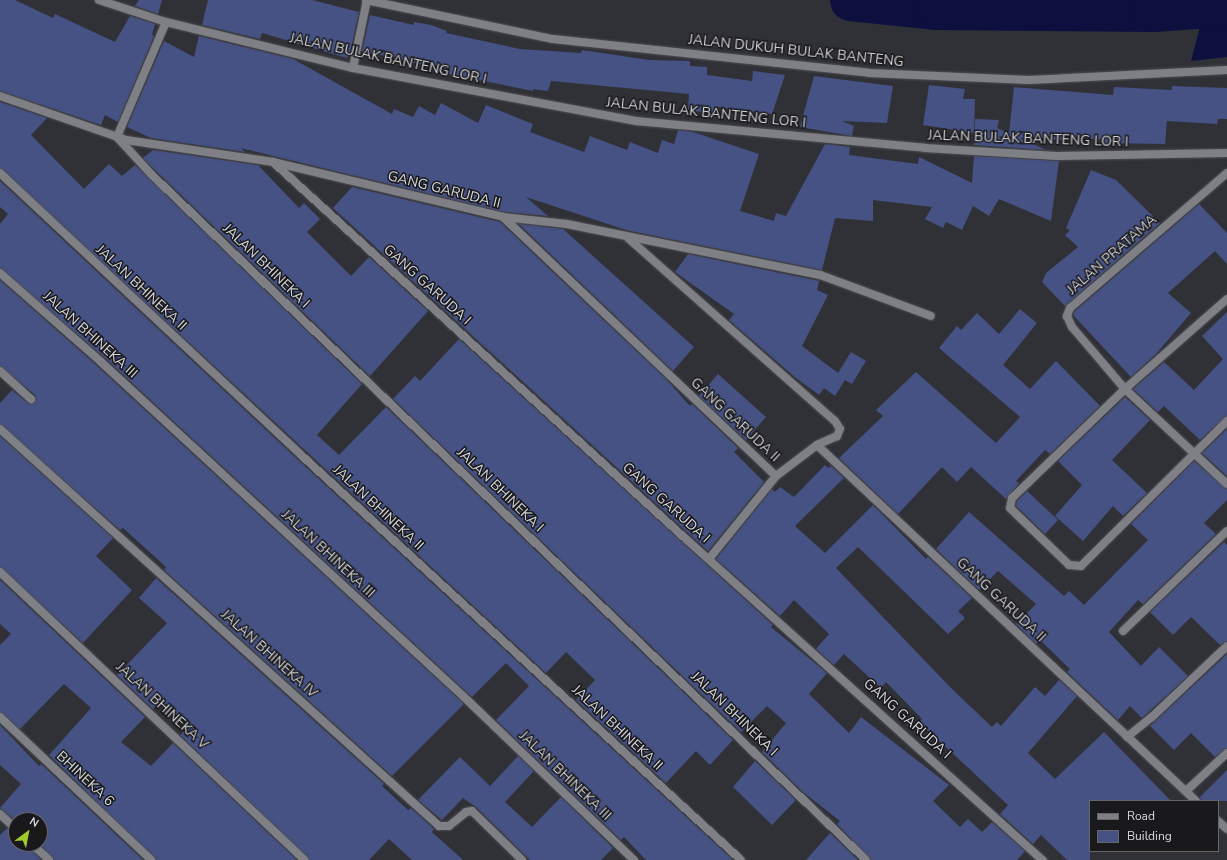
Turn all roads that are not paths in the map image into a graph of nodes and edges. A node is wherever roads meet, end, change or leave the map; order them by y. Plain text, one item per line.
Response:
1 (99, 0) edge
2 (366, 0) edge
3 (166, 22) junction
4 (353, 68) junction
5 (1227, 70) edge
6 (0, 96) edge
7 (117, 137) junction
8 (1227, 153) edge
9 (274, 162) junction
10 (1227, 173) edge
11 (0, 174) edge
12 (502, 217) junction
13 (628, 238) junction
14 (0, 273) edge
15 (1227, 299) edge
16 (931, 316) dead end
17 (0, 371) edge
18 (1125, 389) junction
19 (31, 399) dead end
20 (1227, 421) edge
21 (0, 429) edge
22 (817, 445) junction
23 (1194, 452) junction
24 (776, 476) junction
25 (1227, 484) edge
26 (1227, 531) edge
27 (710, 559) junction
28 (0, 572) edge
29 (1123, 631) dead end
30 (1227, 646) edge
31 (0, 717) edge
32 (1127, 737) junction
33 (1227, 753) edge
34 (1186, 791) junction
35 (1195, 800) edge
36 (0, 814) edge
37 (8, 822) edge
38 (1219, 822) edge
39 (1227, 829) edge
40 (40, 852) edge
41 (48, 860) edge
42 (151, 860) edge
43 (306, 860) edge
44 (522, 860) edge
45 (634, 860) edge
46 (741, 860) edge
47 (866, 860) edge
48 (1043, 860) edge

1 - 3 street, JALAN BULAK BANTENG LOR I
2 - 4 street
2 - 5 street, JALAN DUKUH BULAK BANTENG
3 - 4 street, JALAN BULAK BANTENG LOR I
3 - 7 street
4 - 8 street, JALAN BULAK BANTENG LOR I
6 - 7 street, JALAN BHINEKA I
7 - 9 street, JALAN BHINEKA I
7 - 47 street, JALAN BHINEKA I
9 - 12 street, GANG GARUDA II
9 - 27 street, GANG GARUDA I
10 - 18 street, JALAN PRATAMA
11 - 46 street, JALAN BHINEKA II
12 - 13 street
12 - 24 street, GANG GARUDA II
13 - 16 street
13 - 22 street
14 - 45 street, JALAN BHINEKA III
15 - 18 street
17 - 19 street
18 - 23 street, JALAN PRATAMA
18 - 23 street
20 - 23 street
21 - 44 street, JALAN BHINEKA IV
22 - 24 street, GANG GARUDA II
22 - 32 street, GANG GARUDA II
23 - 25 street, JALAN PRATAMA
24 - 27 street
26 - 29 street
27 - 48 street, GANG GARUDA I
28 - 43 street, JALAN BHINEKA V
30 - 32 street
31 - 42 street, BHINEKA 6
32 - 34 street, GANG GARUDA II
33 - 34 street
34 - 35 street, GANG GARUDA II
36 - 37 street
38 - 39 street
40 - 41 street

